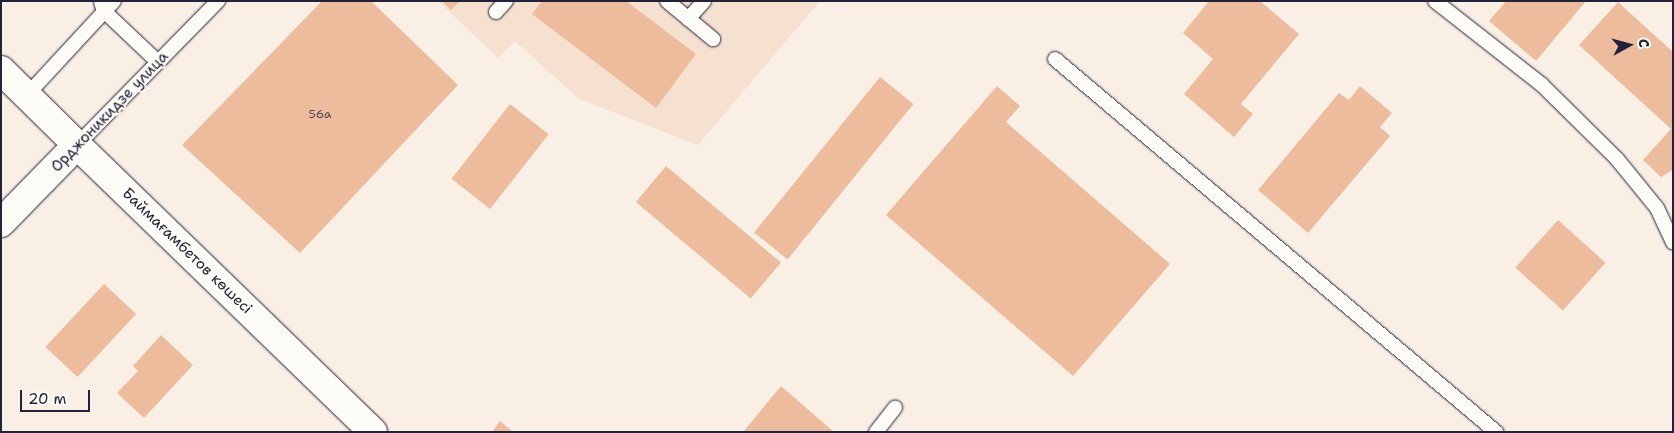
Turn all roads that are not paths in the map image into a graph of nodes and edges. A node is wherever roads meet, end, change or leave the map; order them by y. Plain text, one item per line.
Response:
1 (218, 1) edge
2 (506, 1) edge
3 (667, 1) edge
4 (704, 1) edge
5 (1435, 1) edge
6 (106, 4) edge
7 (496, 12) dead end
8 (688, 19) junction
9 (713, 39) dead end
10 (1055, 59) dead end
11 (158, 62) junction
12 (1, 70) edge
13 (27, 95) junction
14 (77, 145) junction
15 (1, 222) edge
16 (1673, 243) edge
17 (895, 408) dead end
18 (374, 432) edge
19 (876, 432) edge
20 (1496, 432) edge

1 - 11 lane, Орджоникидзе улица
2 - 7 lane
3 - 8 lane
4 - 8 lane
5 - 16 lane
6 - 11 lane
6 - 13 lane
8 - 9 lane
10 - 20 lane
11 - 14 lane, Орджоникидзе улица
12 - 13 street, Баймағамбетов көшесі
13 - 14 street, Баймағамбетов көшесі
14 - 15 street, Орджоникидзе улица
14 - 18 street, Баймағамбетов көшесі
17 - 19 lane

